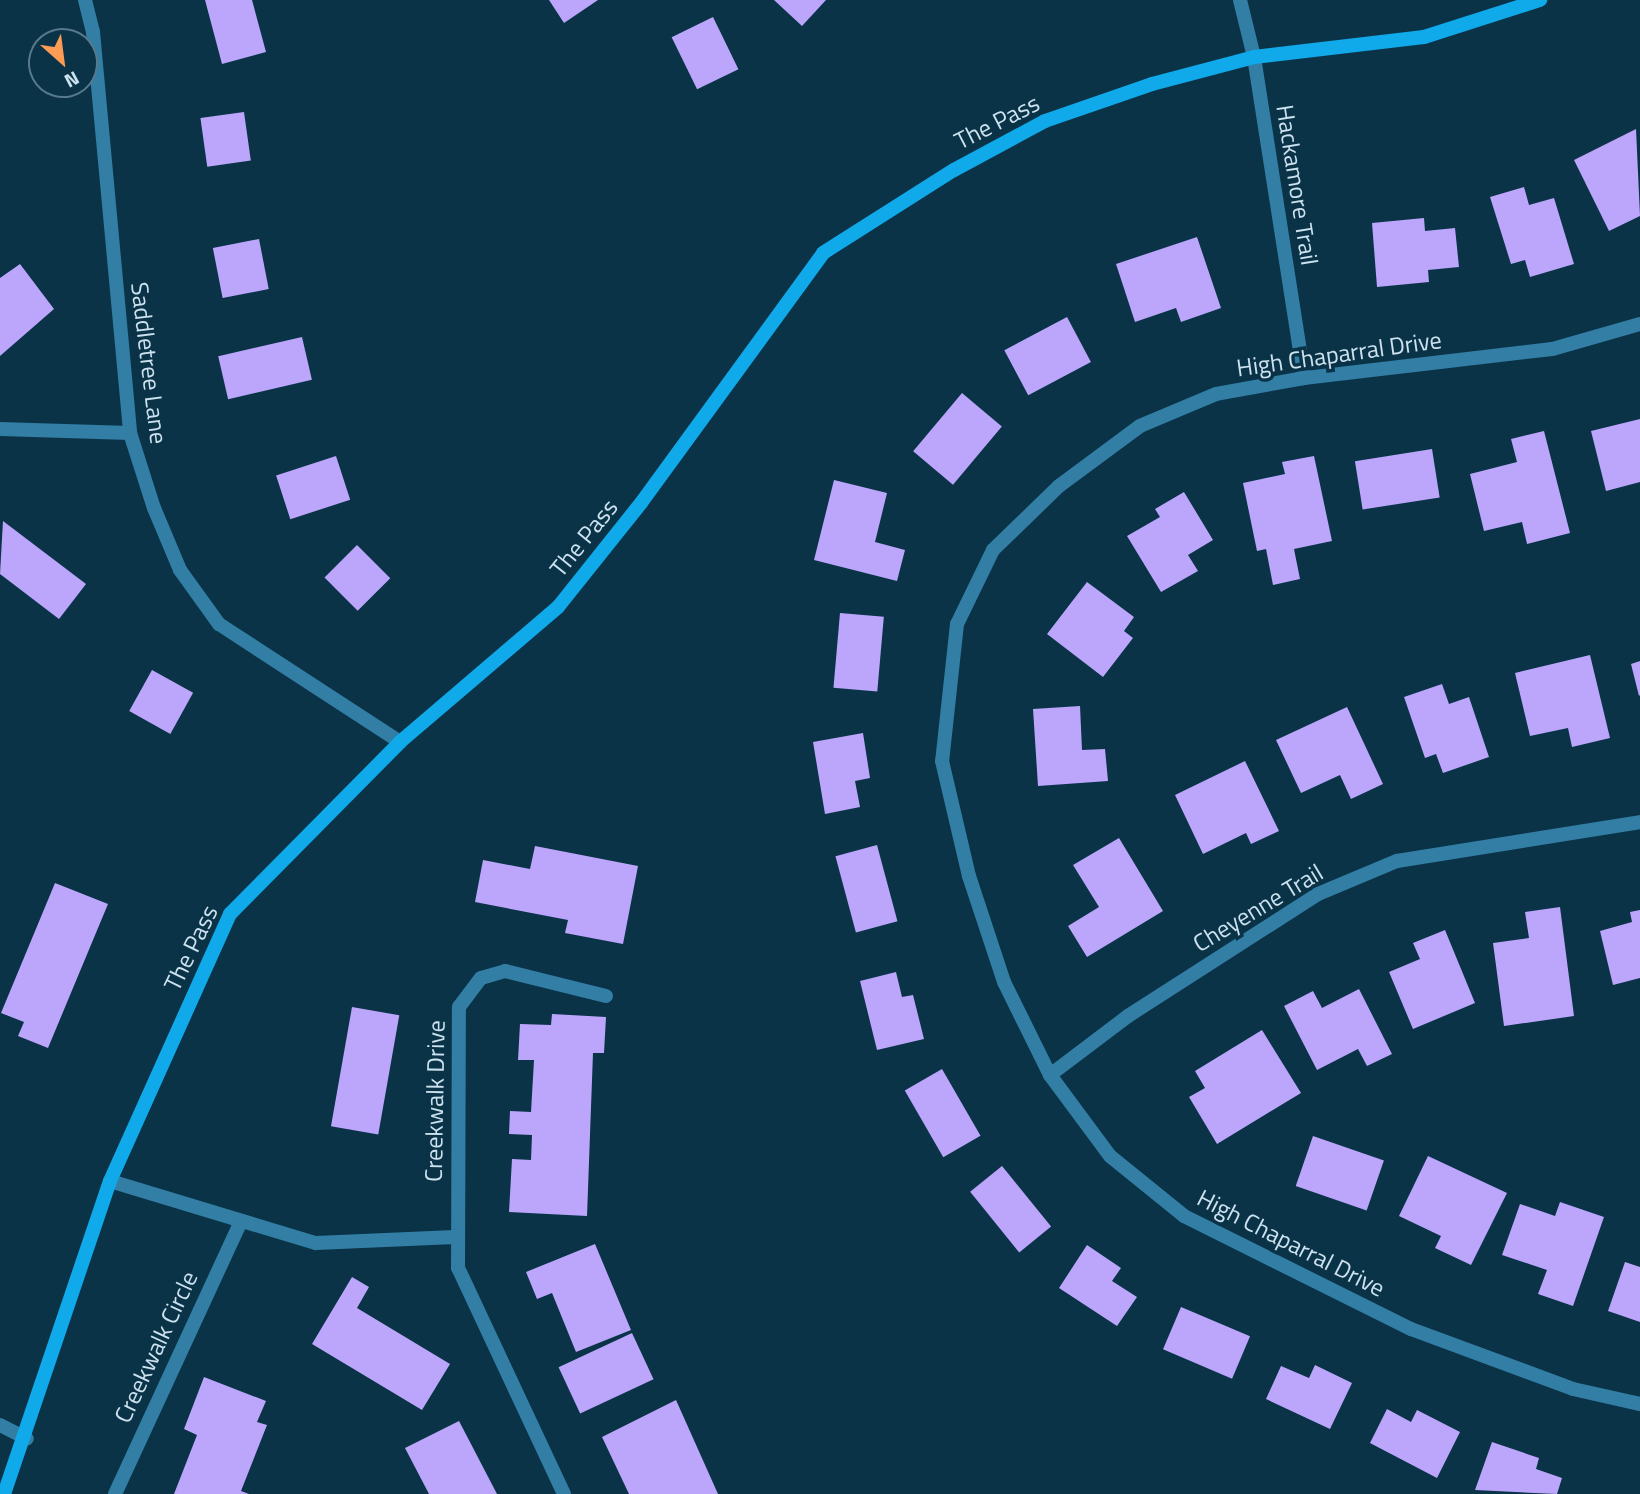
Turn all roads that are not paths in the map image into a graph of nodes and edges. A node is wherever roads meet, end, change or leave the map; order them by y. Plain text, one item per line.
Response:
1 (85, 0) edge
2 (1240, 0) edge
3 (1540, 0) edge
4 (1254, 57) junction
5 (1640, 324) edge
6 (1304, 378) junction
7 (0, 429) edge
8 (130, 433) junction
9 (400, 742) junction
10 (1640, 822) edge
11 (607, 996) dead end
12 (1050, 1075) junction
13 (110, 1181) junction
14 (241, 1221) junction
15 (455, 1237) junction
16 (1640, 1404) edge
17 (0, 1425) edge
18 (27, 1439) junction
19 (4, 1494) edge
20 (115, 1494) edge
21 (564, 1494) edge

1 - 8 street, Saddletree Lane
2 - 4 street, Hackamore Trail
3 - 4 street, The Pass
4 - 6 street, Hackamore Trail
4 - 9 street, The Pass
5 - 6 street, High Chaparral Drive
6 - 12 street, High Chaparral Drive
7 - 8 street
8 - 9 street, Saddletree Lane
9 - 13 street, The Pass
10 - 12 street, Cheyenne Trail
11 - 15 street, Creekwalk Drive
12 - 16 street, High Chaparral Drive
13 - 14 street
13 - 18 street, The Pass
14 - 15 street
14 - 20 street, Creekwalk Circle
15 - 21 street, Creekwalk Drive
17 - 18 street
18 - 19 street, The Pass

